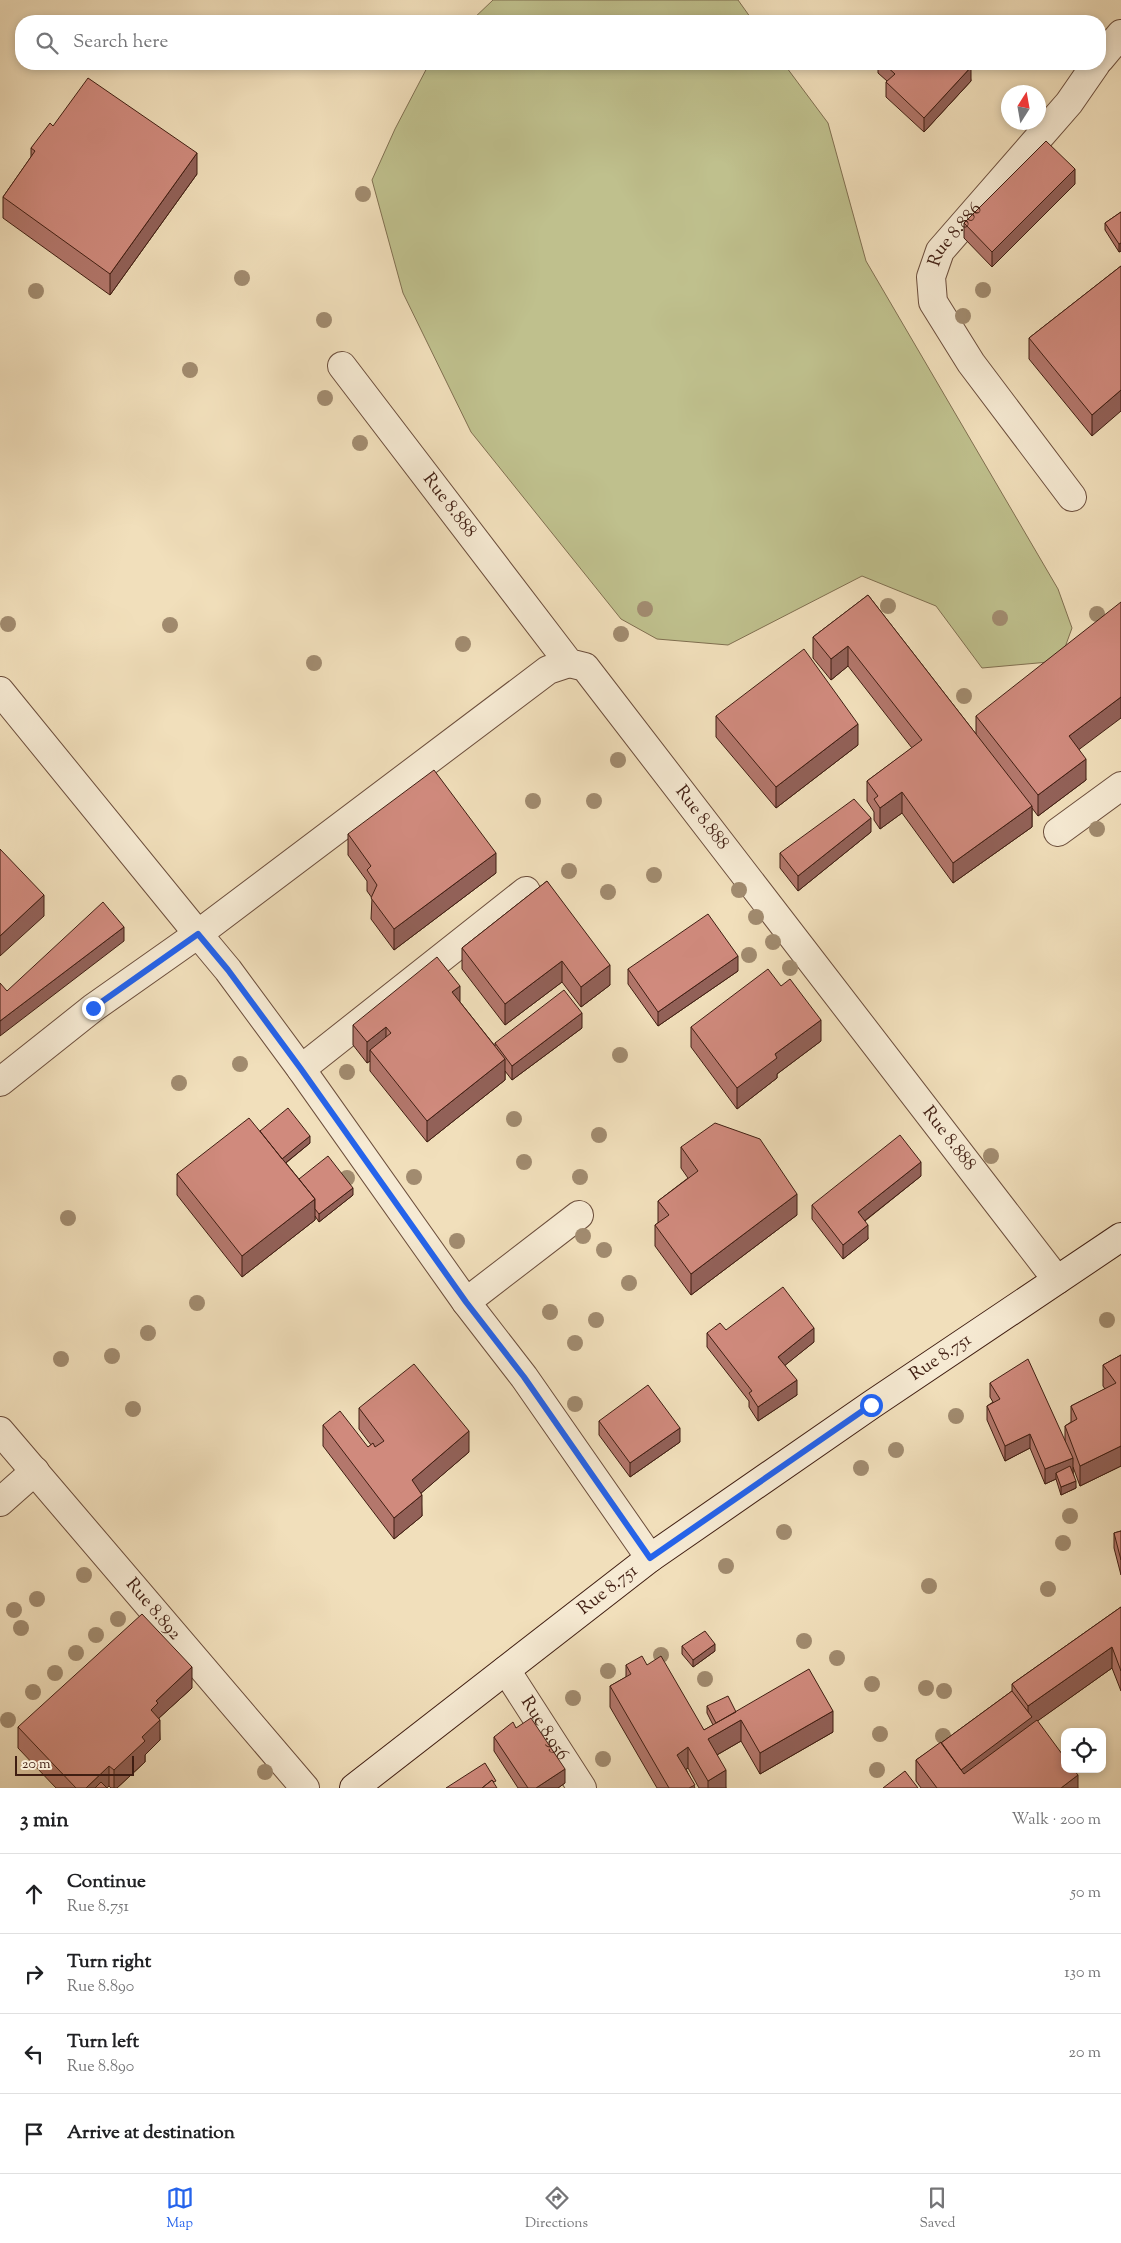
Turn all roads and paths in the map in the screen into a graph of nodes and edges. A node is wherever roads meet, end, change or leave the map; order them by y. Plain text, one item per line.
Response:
1 (1121, 34) edge
2 (1106, 52) edge
3 (1092, 70) edge
4 (342, 366) dead end
5 (1072, 498) dead end
6 (569, 663) junction
7 (0, 691) edge
8 (1121, 786) edge
9 (1058, 832) dead end
10 (526, 891) dead end
11 (198, 934) junction
12 (301, 1069) junction
13 (0, 1082) edge
14 (579, 1215) dead end
15 (1121, 1237) edge
16 (1057, 1280) junction
17 (466, 1302) junction
18 (0, 1431) edge
19 (34, 1471) junction
20 (0, 1502) edge
21 (650, 1558) junction
22 (506, 1670) junction
23 (305, 1788) edge
24 (354, 1788) edge
25 (582, 1788) edge

1 - 2 street
3 - 5 street, Rue 8.886
4 - 6 street, Rue 8.888
6 - 11 street
6 - 16 street, Rue 8.888
7 - 11 street
8 - 9 street
10 - 12 street
11 - 12 street
11 - 13 street
12 - 17 street
14 - 17 street
15 - 16 street, Rue 8.751
16 - 21 street, Rue 8.751
17 - 21 street
18 - 19 street, Rue 8.892
19 - 20 street
19 - 23 street, Rue 8.892
21 - 22 street, Rue 8.751
22 - 24 street, Rue 8.751
22 - 25 street, Rue 8.956

